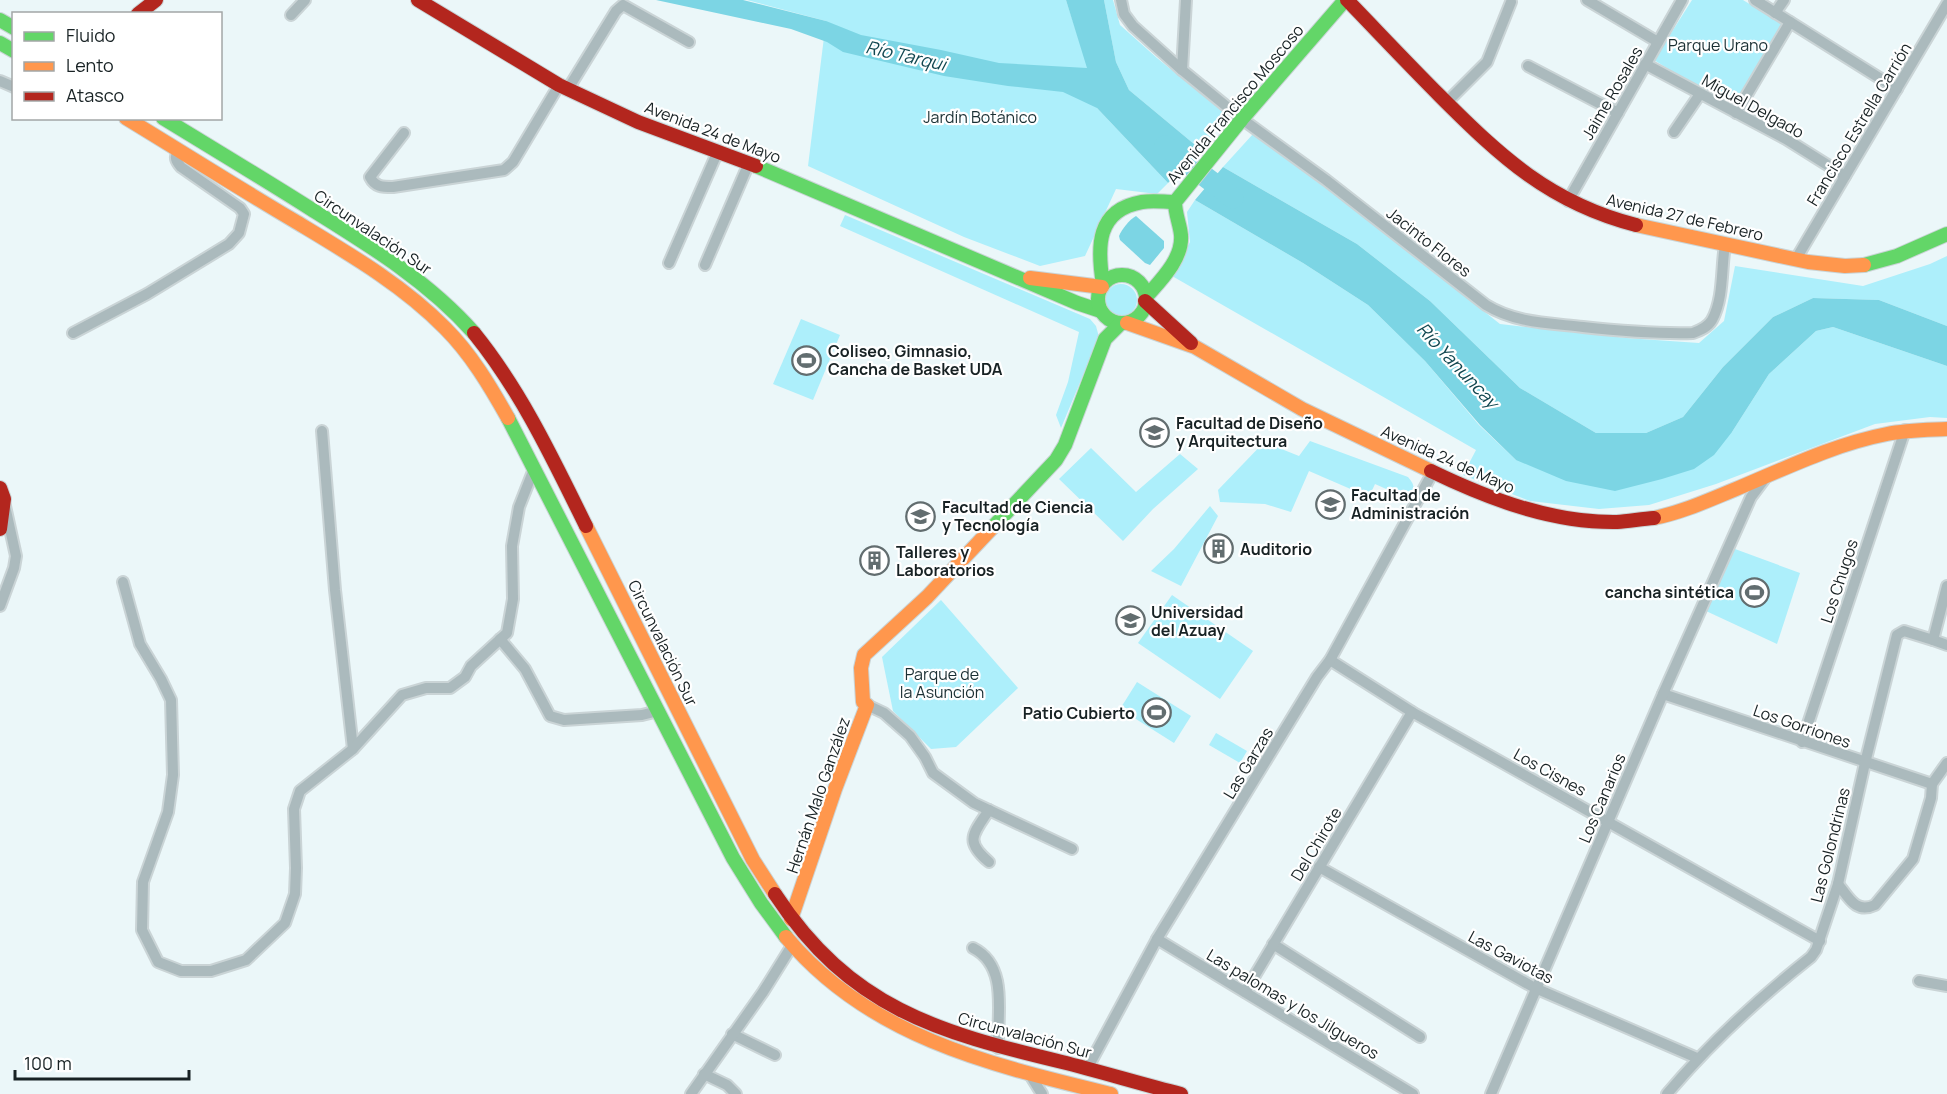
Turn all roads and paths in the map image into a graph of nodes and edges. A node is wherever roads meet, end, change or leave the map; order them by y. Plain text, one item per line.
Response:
1 (156, 0) edge
2 (304, 0) edge
3 (418, 0) edge
4 (1121, 0) edge
5 (1186, 0) edge
6 (1346, 0) edge
7 (1587, 0) edge
8 (1682, 0) edge
9 (1755, 0) edge
10 (1784, 0) edge
11 (1511, 2) dead end
12 (1947, 4) edge
13 (141, 12) edge
14 (1775, 13) junction
15 (291, 15) dead end
16 (1943, 19) edge
17 (1790, 22) junction
18 (689, 42) dead end
19 (1658, 42) junction
20 (1645, 64) junction
21 (1528, 66) dead end
22 (1182, 70) junction
23 (563, 87) junction
24 (1897, 89) junction
25 (1700, 94) junction
26 (1446, 103) junction
27 (1736, 112) junction
28 (1618, 113) junction
29 (1242, 119) junction
30 (129, 120) edge
31 (176, 123) edge
32 (1674, 132) dead end
33 (404, 133) dead end
34 (178, 150) junction
35 (718, 151) junction
36 (749, 163) junction
37 (1845, 176) junction
38 (1568, 201) junction
39 (1175, 202) junction
40 (1947, 234) edge
41 (1725, 245) junction
42 (1796, 259) junction
43 (669, 263) dead end
44 (705, 265) dead end
45 (1007, 273) junction
46 (1102, 286) junction
47 (1145, 299) junction
48 (1102, 313) junction
49 (1124, 323) junction
50 (73, 333) dead end
51 (1105, 339) junction
52 (1194, 347) junction
53 (1947, 429) edge
54 (1905, 430) junction
55 (322, 431) dead end
56 (535, 468) junction
57 (1433, 472) junction
58 (1766, 477) junction
59 (1735, 489) junction
60 (2, 494) edge
61 (1743, 515) junction
62 (0, 529) edge
63 (123, 582) dead end
64 (1947, 586) edge
65 (0, 606) edge
66 (500, 639) junction
67 (1933, 640) junction
68 (1947, 645) edge
69 (1330, 660) junction
70 (1663, 694) junction
71 (867, 705) junction
72 (658, 711) junction
73 (1412, 712) junction
74 (1802, 742) junction
75 (353, 749) junction
76 (1865, 763) junction
77 (1947, 763) edge
78 (1932, 784) junction
79 (989, 810) junction
80 (1609, 822) junction
81 (1072, 849) dead end
82 (989, 862) dead end
83 (1319, 867) junction
84 (1838, 884) junction
85 (791, 919) junction
86 (1157, 939) junction
87 (1820, 940) junction
88 (792, 944) junction
89 (1274, 944) junction
90 (973, 948) dead end
91 (1919, 981) dead end
92 (1947, 986) edge
93 (1535, 988) junction
94 (1245, 992) junction
95 (732, 1034) junction
96 (1420, 1037) dead end
97 (998, 1048) junction
98 (776, 1054) dead end
99 (1697, 1058) junction
100 (1087, 1069) junction
101 (1029, 1073) junction
102 (704, 1074) junction
103 (1091, 1092) edge
104 (691, 1094) edge
105 (736, 1094) edge
106 (1042, 1094) edge
107 (1111, 1094) edge
108 (1181, 1094) edge
109 (1413, 1094) edge
110 (1491, 1094) edge
111 (1667, 1094) edge

1 - 13 main road
2 - 15 street
3 - 23 main road, Avenida 24 de Mayo
4 - 22 street, Jacinto Flores
5 - 22 street
6 - 26 main road, Avenida 27 de Febrero
6 - 29 main road, Avenida Francisco Moscoso
7 - 19 street
8 - 19 street, Jaime Rosales
9 - 14 street
10 - 14 street
11 - 26 street
12 - 16 street, Francisco Estrella Carrión
14 - 17 street
16 - 24 street, Francisco Estrella Carrión
17 - 24 street
17 - 27 street
18 - 23 street
19 - 20 street, Jaime Rosales
20 - 25 street, Miguel Delgado
20 - 28 street, Jaime Rosales
21 - 28 street
22 - 29 street, Jacinto Flores
23 - 33 street
23 - 35 main road, Avenida 24 de Mayo
24 - 37 street, Francisco Estrella Carrión
25 - 27 street, Miguel Delgado
25 - 32 street
26 - 38 main road, Avenida 27 de Febrero
27 - 37 street, Miguel Delgado
28 - 38 street, Jaime Rosales
29 - 39 main road, Avenida Francisco Moscoso
29 - 41 street, Jacinto Flores
30 - 34 main road, Circunvalación Sur
31 - 85 main road, Circunvalación Sur
34 - 50 street
34 - 56 main road, Circunvalación Sur
35 - 36 main road, Avenida 24 de Mayo
35 - 43 street
36 - 44 street
36 - 45 main road, Avenida 24 de Mayo
37 - 42 street, Francisco Estrella Carrión
38 - 41 main road, Avenida 27 de Febrero
39 - 46 main road, Avenida Francisco Moscoso
39 - 47 main road, Avenida Francisco Moscoso
40 - 42 main road, Avenida 27 de Febrero
41 - 42 main road, Avenida 27 de Febrero
45 - 46 main road, Avenida 24 de Mayo
45 - 48 main road, Avenida 24 de Mayo
46 - 47 main road
46 - 48 main road
47 - 49 main road
47 - 52 main road, Avenida 24 de Mayo
48 - 49 main road
48 - 51 main road, Hernán Malo Ganzález
49 - 51 main road, Hernán Malo Ganzález
49 - 52 main road, Avenida 24 de Mayo
51 - 71 main road, Hernán Malo Ganzález
52 - 57 main road, Avenida 24 de Mayo
53 - 54 main road, Avenida 24 de Mayo
54 - 58 main road, Avenida 24 de Mayo
54 - 74 street, Los Chugos
55 - 75 street
56 - 66 street
56 - 72 main road, Circunvalación Sur
57 - 59 main road, Avenida 24 de Mayo
57 - 69 street, Las Garzas
58 - 59 main road, Avenida 24 de Mayo
58 - 61 street, Los Canarios
59 - 61 street
60 - 62 main road
60 - 65 street
61 - 70 street, Los Canarios
63 - 75 street
64 - 67 street
66 - 72 street
66 - 75 street
67 - 68 street
67 - 76 street, Las Golondrinas
69 - 73 street, Los Cisnes
69 - 86 street, Las Garzas
70 - 74 street, Los Gorriones
70 - 80 street, Los Canarios
71 - 79 street
71 - 85 main road, Hernán Malo Ganzález
72 - 88 main road, Circunvalación Sur
73 - 80 street, Los Cisnes
73 - 83 street, Del Chirote
74 - 76 street, Los Gorriones
76 - 78 street, Los Gorriones
76 - 84 street, Las Golondrinas
77 - 78 street
78 - 84 street
79 - 81 street
79 - 82 street
80 - 87 street, Los Cisnes
80 - 93 street, Los Canarios
83 - 89 street, Del Chirote
83 - 93 street, Las Gaviotas
84 - 87 street, Las Golondrinas
85 - 97 main road, Circunvalación Sur
86 - 94 street, Las palomas y los Jilgueros
86 - 100 street, Las Garzas
87 - 99 street, Las Golondrinas
88 - 95 street
88 - 101 main road, Circunvalación Sur
89 - 94 street, Del Chirote
89 - 96 street
90 - 97 street
91 - 92 street
93 - 99 street, Las Gaviotas
93 - 110 street, Los Canarios
94 - 109 street, Las palomas y los Jilgueros
95 - 98 street
95 - 102 street
97 - 100 main road, Circunvalación Sur
99 - 111 street, Las Golondrinas
100 - 108 main road, Circunvalación Sur
101 - 103 main road, Circunvalación Sur
101 - 106 street
102 - 104 street
102 - 105 street
103 - 107 main road, Circunvalación Sur

